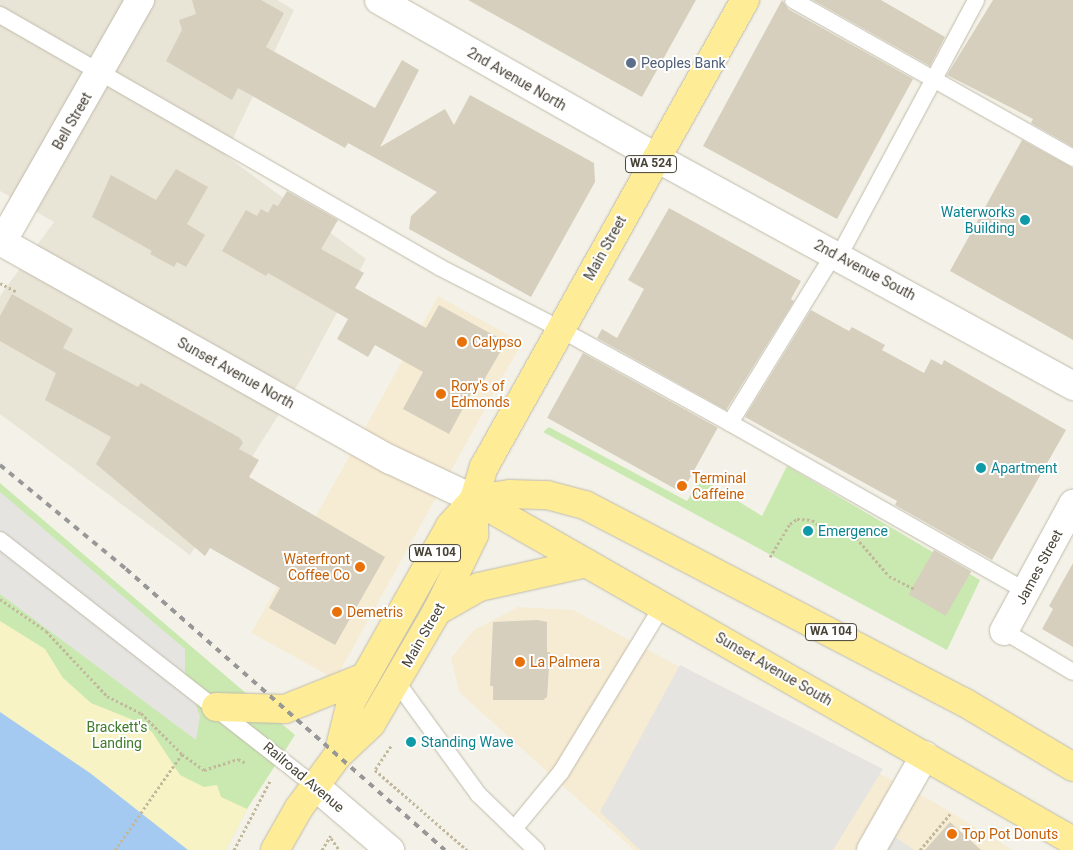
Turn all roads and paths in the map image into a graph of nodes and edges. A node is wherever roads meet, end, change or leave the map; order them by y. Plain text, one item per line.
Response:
1 (140, 0) edge
2 (379, 0) edge
3 (745, 0) edge
4 (793, 0) edge
5 (976, 0) edge
6 (0, 15) edge
7 (101, 71) junction
8 (934, 79) junction
9 (655, 157) junction
10 (1073, 158) edge
11 (1, 241) edge
12 (837, 255) junction
13 (0, 283) edge
14 (17, 292) dead end
15 (560, 329) junction
16 (1073, 386) edge
17 (730, 423) junction
18 (474, 499) junction
19 (1073, 504) edge
20 (0, 540) edge
21 (770, 557) dead end
22 (586, 563) junction
23 (914, 589) dead end
24 (1026, 591) junction
25 (0, 598) edge
26 (663, 606) junction
27 (438, 611) junction
28 (1004, 631) joint
29 (1073, 672) edge
30 (365, 677) junction
31 (396, 680) junction
32 (216, 707) junction
33 (395, 739) dead end
34 (182, 754) junction
35 (338, 755) junction
36 (925, 755) junction
37 (247, 763) dead end
38 (1073, 766) edge
39 (268, 777) dead end
40 (315, 786) junction
41 (950, 814) dead end
42 (332, 829) dead end
43 (514, 829) junction
44 (330, 837) junction
45 (1073, 842) edge
46 (115, 850) edge
47 (234, 850) edge
48 (275, 850) edge
49 (322, 850) edge
50 (339, 850) edge
51 (390, 850) edge
52 (467, 850) edge
53 (536, 850) edge
54 (871, 850) edge
55 (920, 850) edge

1 - 7 street, Bell Street
2 - 9 street, 2nd Avenue North
3 - 9 main road, Main Street / WA 524
4 - 8 lane
5 - 8 lane
6 - 7 lane
7 - 11 street, Bell Street
7 - 15 lane
8 - 10 lane
8 - 12 lane
9 - 12 street, 2nd Avenue South
9 - 15 main road, Main Street / WA 524
11 - 18 street, Sunset Avenue North
12 - 16 street, 2nd Avenue South
12 - 17 lane
13 - 14 path
15 - 17 lane
15 - 18 main road, Main Street / WA 524
17 - 24 lane
18 - 22 main road, Sunset Avenue South
18 - 27 main road, Main Street / WA 524
18 - 30 main road, Main Street / WA 104
18 - 38 main road, WA 104
19 - 24 street, James Street
20 - 32 lane, Railroad Avenue
21 - 23 path
22 - 26 main road, Sunset Avenue South
22 - 27 main road, WA 104
24 - 28 street, James Street
25 - 34 path
26 - 36 main road, Sunset Avenue South
26 - 43 lane
27 - 31 main road, Main Street / WA 104
28 - 29 lane
30 - 32 main road
30 - 35 main road, Main Street / WA 104
31 - 35 main road, Main Street / WA 104
31 - 43 lane
32 - 40 lane, Railroad Avenue
33 - 52 path
34 - 37 path
34 - 46 path
35 - 40 main road, Main Street / WA 104
36 - 45 main road, Sunset Avenue South
36 - 54 street
39 - 47 path
40 - 48 main road, WA 104
40 - 51 street, Railroad Avenue
41 - 55 path
42 - 44 path
43 - 53 lane
44 - 49 path
44 - 50 path

